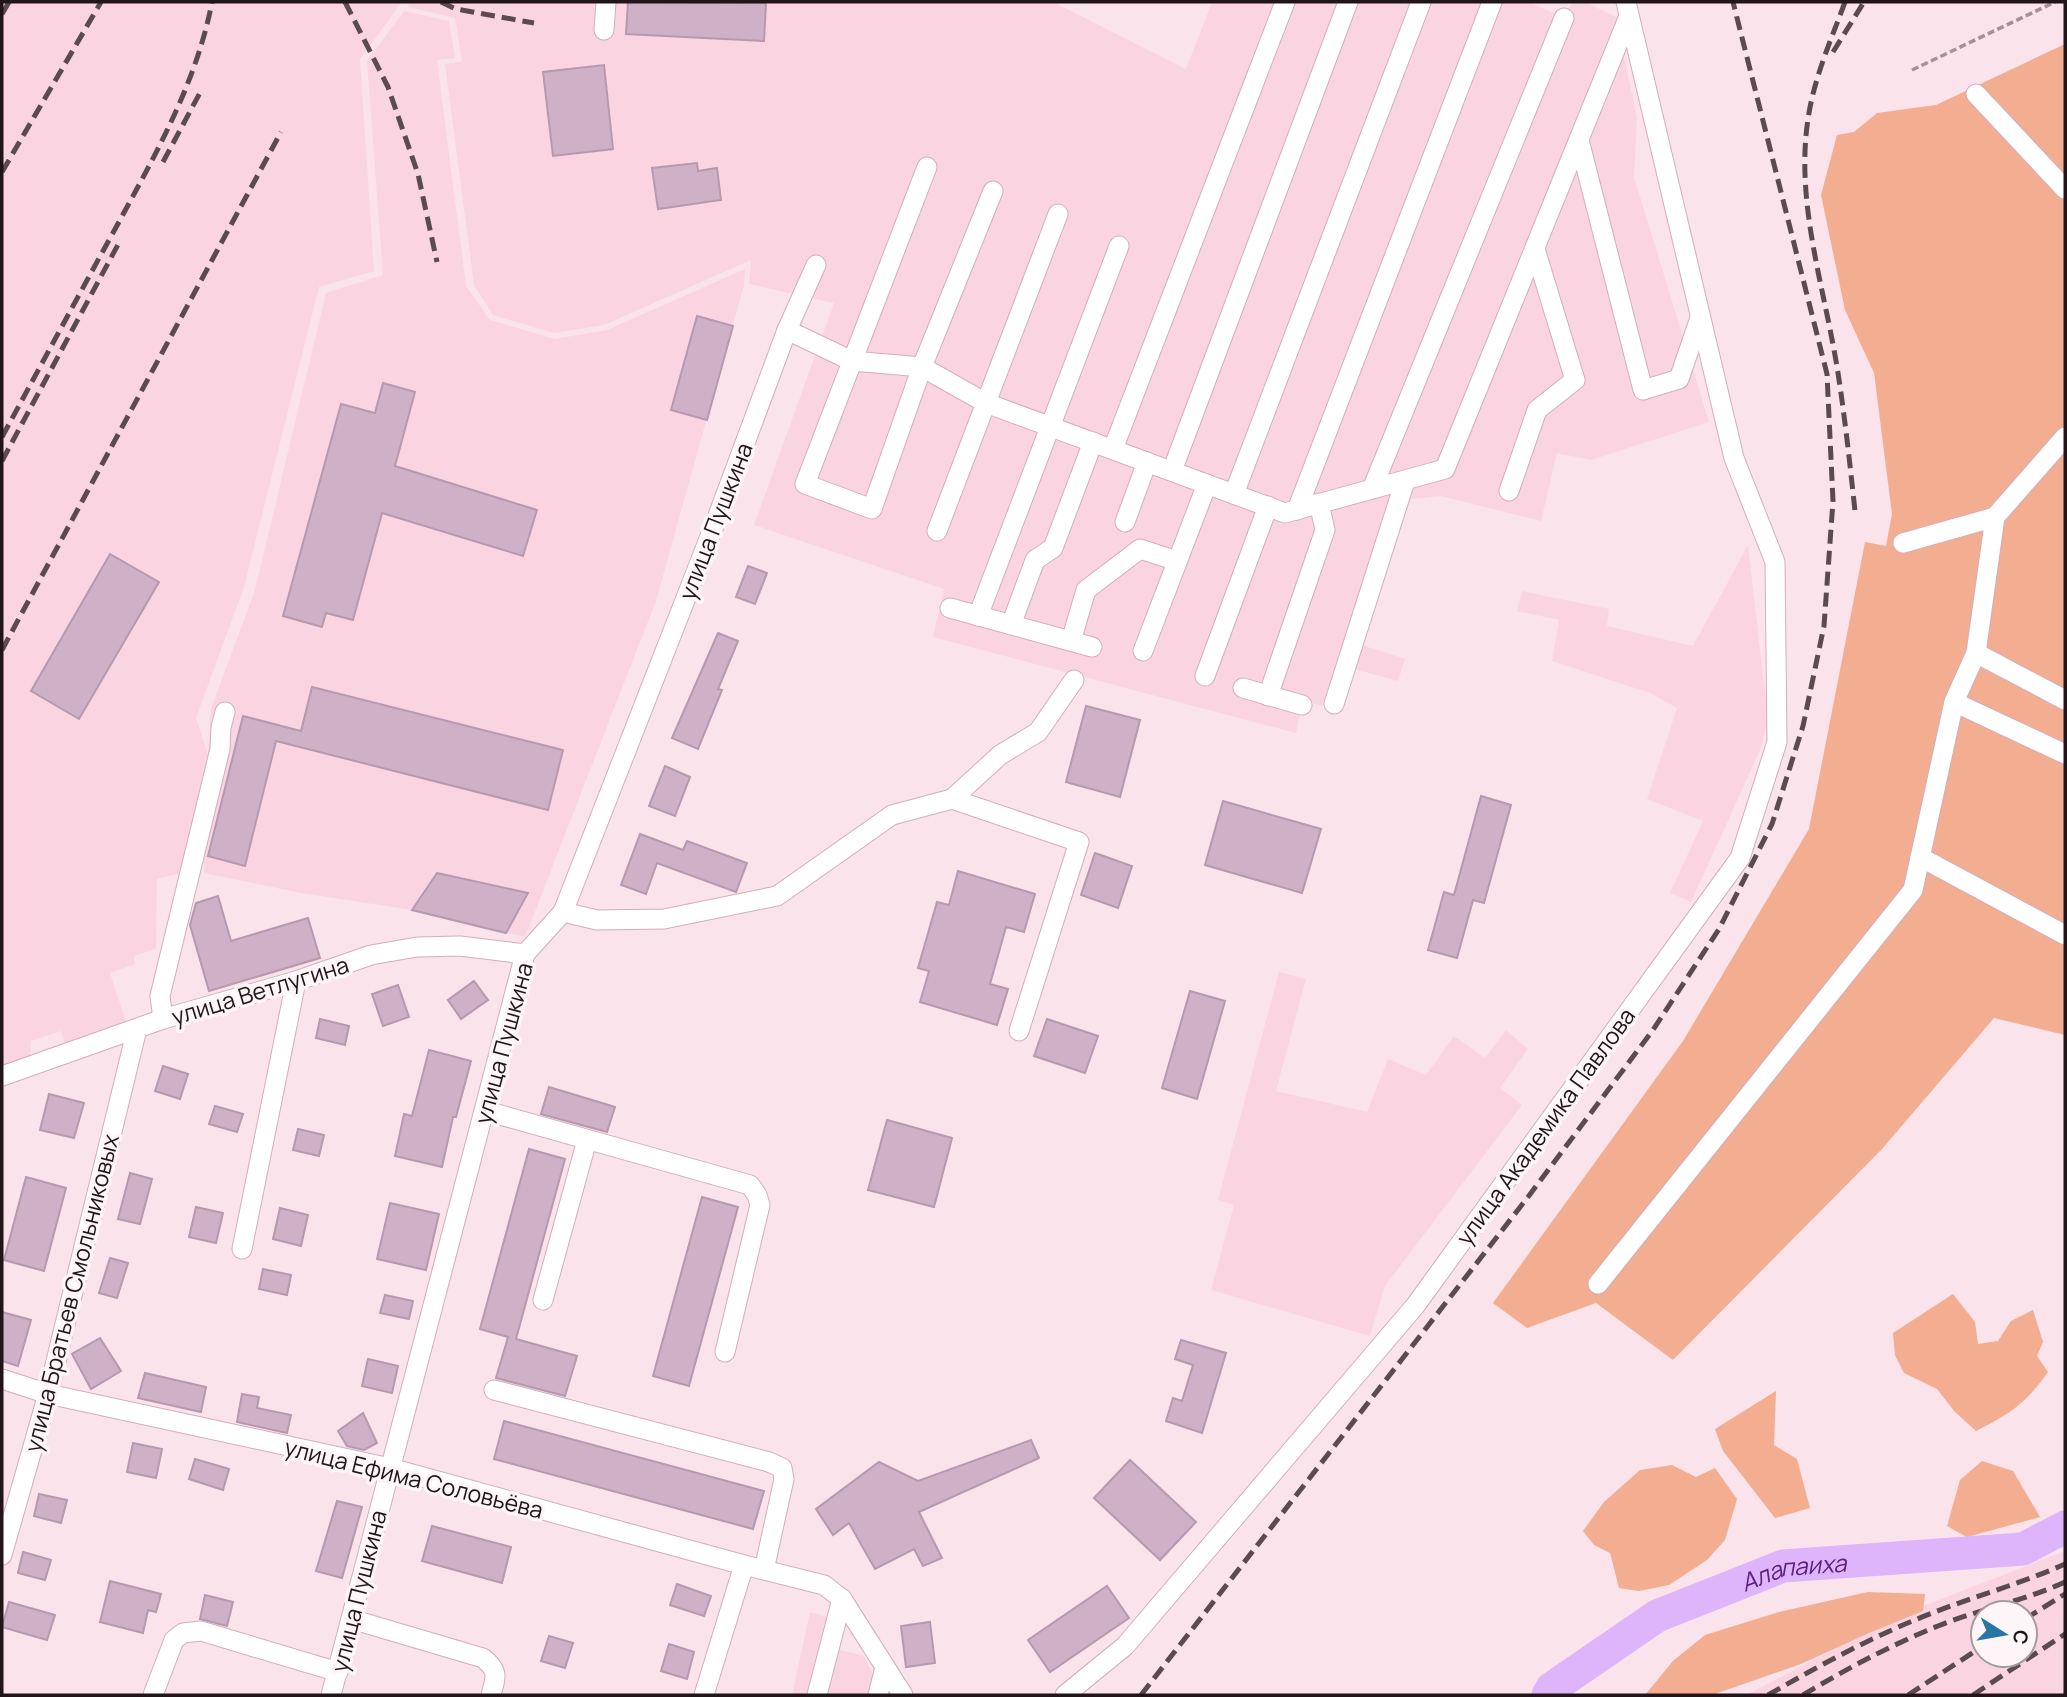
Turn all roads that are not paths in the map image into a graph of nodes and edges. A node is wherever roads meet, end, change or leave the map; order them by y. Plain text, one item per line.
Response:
1 (606, 2) edge
2 (1285, 2) edge
3 (1348, 2) edge
4 (1421, 2) edge
5 (1492, 2) edge
6 (1628, 9) edge
7 (1564, 18) dead end
8 (604, 30) dead end
9 (1976, 94) dead end
10 (1579, 140) junction
11 (927, 167) dead end
12 (2065, 188) edge
13 (993, 191) dead end
14 (1058, 214) dead end
15 (1118, 246) dead end
16 (1535, 249) junction
17 (816, 265) dead end
18 (1700, 317) junction
19 (787, 330) junction
20 (852, 362) junction
21 (922, 367) junction
22 (986, 402) junction
23 (1050, 426) junction
24 (2065, 437) edge
25 (1093, 442) junction
26 (1113, 449) junction
27 (1147, 462) junction
28 (1172, 471) junction
29 (1405, 481) junction
30 (1207, 484) junction
31 (1372, 489) junction
32 (1509, 491) dead end
33 (1234, 494) junction
34 (1319, 503) junction
35 (1268, 506) junction
36 (1297, 510) junction
37 (1995, 517) junction
38 (1125, 523) dead end
39 (937, 531) dead end
40 (1903, 543) dead end
41 (1177, 561) junction
42 (950, 608) dead end
43 (978, 616) junction
44 (1012, 625) junction
45 (1071, 641) junction
46 (1092, 647) dead end
47 (1143, 650) dead end
48 (1976, 653) junction
49 (1205, 676) dead end
50 (1074, 680) dead end
51 (1242, 688) dead end
52 (1268, 696) junction
53 (2065, 699) edge
54 (1954, 702) junction
55 (1334, 704) dead end
56 (1302, 705) dead end
57 (225, 712) dead end
58 (2065, 754) edge
59 (952, 799) junction
60 (1920, 858) junction
61 (563, 912) junction
62 (2065, 935) edge
63 (525, 954) junction
64 (296, 981) junction
65 (163, 1019) junction
66 (138, 1030) junction
67 (1019, 1031) dead end
68 (2, 1076) edge
69 (486, 1111) junction
70 (587, 1140) junction
71 (242, 1249) dead end
72 (1598, 1284) dead end
73 (543, 1300) dead end
74 (725, 1352) dead end
75 (2, 1379) edge
76 (494, 1390) dead end
77 (48, 1394) junction
78 (390, 1468) junction
79 (2, 1555) edge
80 (744, 1565) junction
81 (764, 1570) junction
82 (842, 1599) junction
83 (351, 1619) junction
84 (885, 1667) junction
85 (338, 1672) junction
86 (153, 1695) edge
87 (331, 1695) edge
88 (491, 1695) edge
89 (704, 1695) edge
90 (817, 1695) edge
91 (878, 1695) edge
92 (903, 1695) edge
93 (1065, 1695) edge

1 - 8 street
2 - 26 street
3 - 28 street
4 - 33 street
5 - 36 street
6 - 10 street
6 - 18 street, улица Академика Павлова
7 - 31 street
9 - 12 street
10 - 16 street
10 - 18 street
11 - 20 street
13 - 21 street
14 - 22 street
15 - 23 street
16 - 29 street
16 - 32 street
17 - 19 street, улица Пушкина
18 - 93 street, улица Академика Павлова
19 - 20 street
19 - 61 street, улица Пушкина
20 - 21 street
20 - 21 street
21 - 22 street
22 - 23 street
22 - 39 street
23 - 25 street
23 - 43 street
24 - 37 street
25 - 26 street
25 - 44 street
26 - 27 street
27 - 28 street
27 - 38 street
28 - 30 street
29 - 31 street
29 - 55 street
30 - 33 street
30 - 41 street
31 - 34 street
33 - 35 street
34 - 36 street
34 - 52 street
35 - 36 street
35 - 49 street
37 - 40 street
37 - 48 street
41 - 45 street
41 - 47 street
42 - 43 street
43 - 44 street
44 - 45 street
45 - 46 street
48 - 53 street
48 - 54 street
50 - 59 street
51 - 52 street
52 - 56 street
54 - 58 street
54 - 60 street
57 - 65 street
59 - 61 street
59 - 67 street
60 - 62 street
60 - 72 street
61 - 63 street, улица Пушкина
63 - 64 street, улица Ветлугина
63 - 69 street, улица Пушкина
64 - 65 street, улица Ветлугина
64 - 71 street
65 - 66 street, улица Ветлугина
66 - 68 street, улица Ветлугина
66 - 77 street, улица Братьев Смольниковых
69 - 70 street
69 - 78 street, улица Пушкина
70 - 73 street
70 - 74 street
75 - 77 street, улица Ефима Соловьёва
76 - 81 street
77 - 78 street, улица Ефима Соловьёва
77 - 79 street, улица Братьев Смольниковых
78 - 80 street, улица Ефима Соловьёва
78 - 83 street, улица Пушкина
80 - 81 street, улица Ефима Соловьёва
80 - 89 street
81 - 82 street, улица Ефима Соловьёва
82 - 84 street
82 - 90 street
83 - 85 street, улица Пушкина
83 - 88 street
84 - 91 street
84 - 92 street
85 - 86 street
85 - 87 street, улица Пушкина

